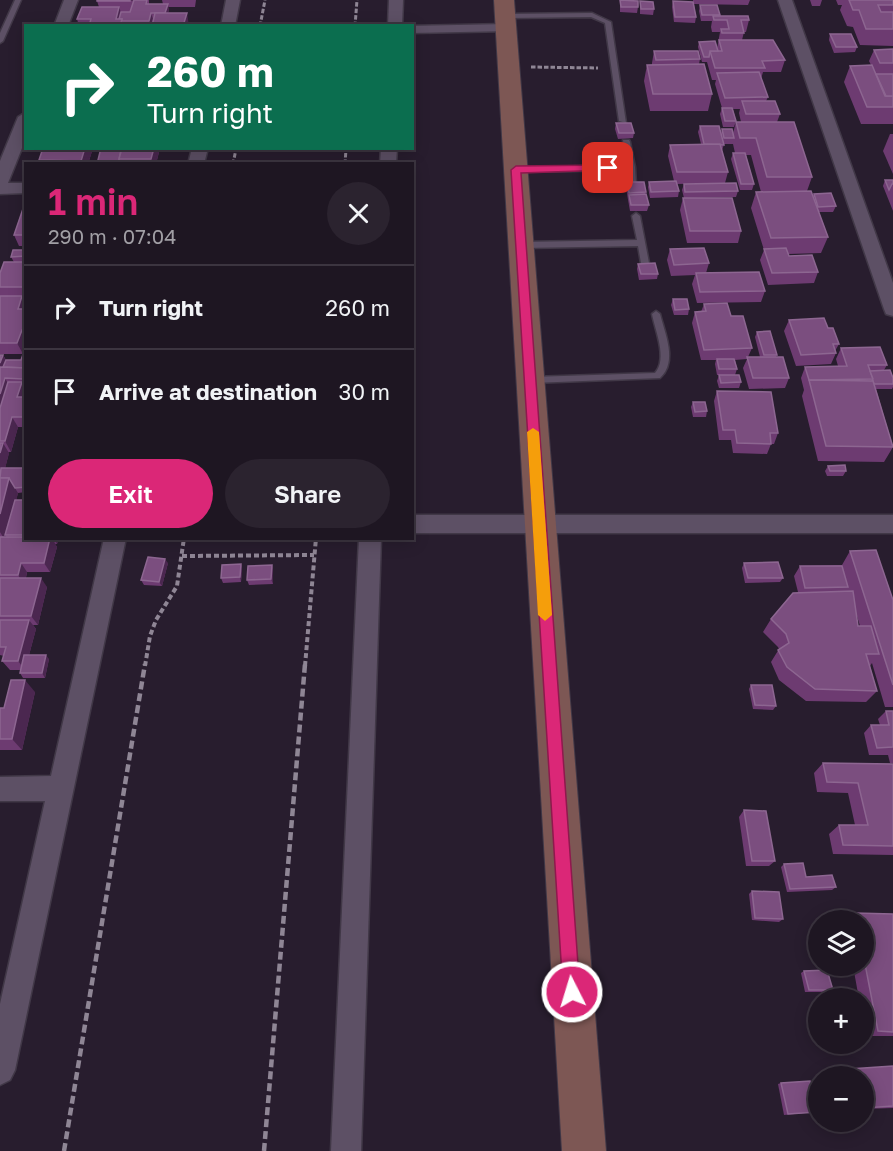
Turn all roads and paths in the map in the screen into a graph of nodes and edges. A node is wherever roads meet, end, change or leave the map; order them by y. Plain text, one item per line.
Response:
1 (18, 0) edge
2 (71, 0) edge
3 (234, 0) edge
4 (265, 0) edge
5 (357, 0) edge
6 (396, 0) edge
7 (785, 0) edge
8 (506, 15) edge
9 (62, 24) edge
10 (228, 24) edge
11 (260, 24) edge
12 (355, 24) edge
13 (395, 24) edge
14 (414, 29) edge
15 (0, 41) edge
16 (509, 67) junction
17 (615, 68) junction
18 (623, 121) edge
19 (24, 122) edge
20 (626, 142) edge
21 (631, 167) junction
22 (516, 170) junction
23 (0, 182) edge
24 (633, 183) edge
25 (24, 188) edge
26 (0, 189) edge
27 (636, 216) dead end
28 (641, 243) junction
29 (520, 245) junction
30 (645, 263) edge
31 (892, 307) edge
32 (656, 314) dead end
33 (529, 380) junction
34 (414, 524) edge
35 (539, 524) junction
36 (893, 524) edge
37 (114, 540) edge
38 (184, 540) edge
39 (316, 540) edge
40 (370, 540) edge
41 (314, 555) junction
42 (182, 556) junction
43 (60, 788) junction
44 (0, 789) edge
45 (0, 1070) edge
46 (64, 1151) edge
47 (264, 1151) edge
48 (346, 1151) edge
49 (584, 1151) edge

1 - 15 lane
2 - 9 street
3 - 10 street
4 - 11 path
5 - 12 path
6 - 13 street
7 - 31 street
8 - 14 street
8 - 16 main road
8 - 17 lane
16 - 17 path
16 - 22 main road
17 - 18 lane
19 - 23 street
20 - 21 lane
21 - 22 lane
21 - 24 lane
22 - 29 main road
25 - 26 street
27 - 28 lane
28 - 29 lane
28 - 30 lane
29 - 33 main road
32 - 33 lane
33 - 35 main road
34 - 35 street
35 - 36 street
35 - 49 main road
37 - 43 street
38 - 42 path
39 - 41 path
40 - 48 street
41 - 42 path
41 - 47 path
42 - 46 path
43 - 44 street
43 - 45 street

